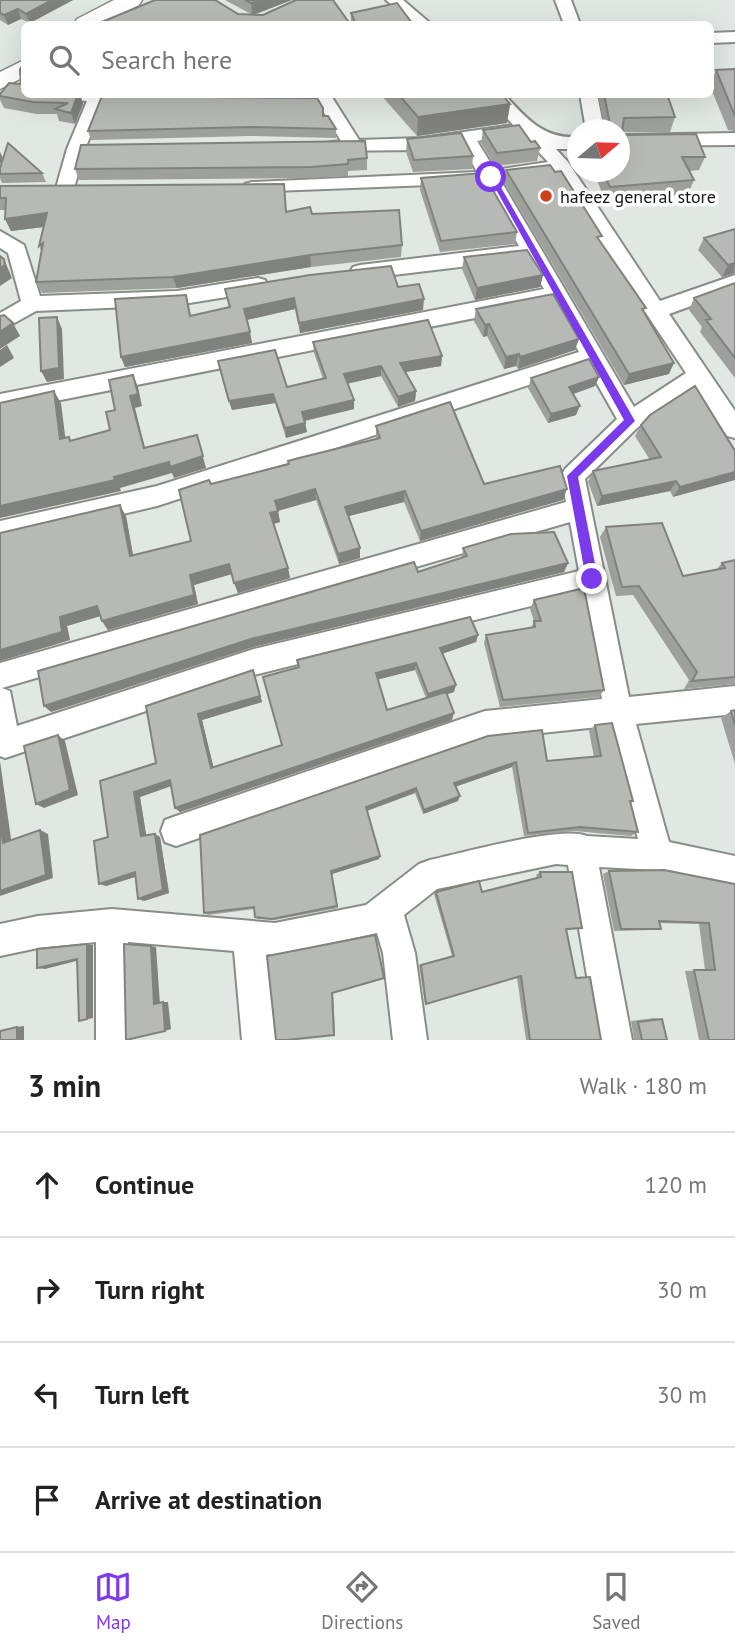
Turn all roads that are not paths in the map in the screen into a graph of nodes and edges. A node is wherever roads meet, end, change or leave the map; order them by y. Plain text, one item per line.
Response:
1 (131, 0) edge
2 (149, 0) edge
3 (394, 0) edge
4 (563, 0) edge
5 (91, 21) edge
6 (110, 21) edge
7 (419, 21) edge
8 (571, 21) edge
9 (735, 37) edge
10 (714, 38) edge
11 (21, 58) edge
12 (0, 69) edge
13 (21, 69) edge
14 (0, 84) edge
15 (21, 88) edge
16 (97, 98) edge
17 (128, 98) edge
18 (319, 98) edge
19 (498, 98) edge
20 (589, 98) edge
21 (146, 100) edge
22 (594, 119) edge
23 (526, 128) junction
24 (466, 137) junction
25 (735, 139) edge
26 (630, 141) edge
27 (567, 144) edge
28 (315, 146) edge
29 (354, 147) junction
30 (562, 166) junction
31 (491, 177) junction
32 (236, 188) edge
33 (65, 189) edge
34 (0, 238) edge
35 (533, 251) junction
36 (8, 255) edge
37 (336, 274) edge
38 (284, 281) edge
39 (735, 282) edge
40 (557, 294) junction
41 (32, 304) junction
42 (657, 310) junction
43 (0, 323) edge
44 (591, 356) junction
45 (699, 376) junction
46 (0, 403) edge
47 (630, 421) junction
48 (735, 429) edge
49 (577, 509) junction
50 (0, 532) edge
51 (592, 579) junction
52 (0, 676) edge
53 (735, 700) edge
54 (0, 701) edge
55 (618, 710) junction
56 (176, 831) dead end
57 (580, 848) junction
58 (657, 855) junction
59 (735, 871) edge
60 (386, 909) junction
61 (112, 925) junction
62 (249, 936) junction
63 (0, 940) edge
64 (113, 1040) edge
65 (259, 1040) edge
66 (410, 1040) edge
67 (615, 1040) edge

1 - 5 main road
2 - 6 main road
3 - 7 street
4 - 8 street
9 - 10 street
11 - 12 main road
13 - 14 main road
14 - 15 street
16 - 33 street
17 - 21 street
18 - 29 street
19 - 23 street
20 - 22 street
23 - 24 street
23 - 27 street
23 - 30 street
24 - 29 street
24 - 31 street
25 - 26 street
28 - 29 street
30 - 31 street
30 - 42 street
31 - 32 street
31 - 35 street
34 - 36 street
35 - 37 street
35 - 40 street
36 - 41 street
38 - 41 street
39 - 42 street
40 - 44 street
40 - 46 street
41 - 43 street
42 - 45 street
44 - 47 street
44 - 50 street
45 - 47 street
45 - 48 street
47 - 49 street
49 - 51 street
49 - 52 street
51 - 54 street
51 - 55 street
53 - 55 street
55 - 56 street
55 - 58 street
57 - 58 street
57 - 60 street
57 - 67 street
58 - 59 street
60 - 62 street
60 - 66 street
61 - 62 street
61 - 63 street
61 - 64 street
62 - 65 street

